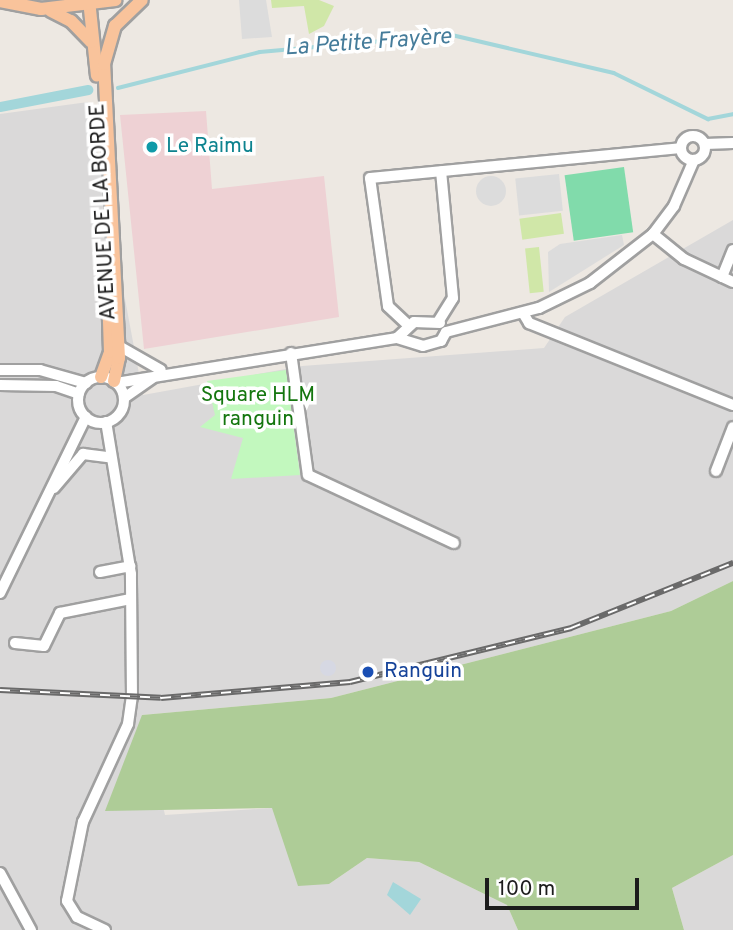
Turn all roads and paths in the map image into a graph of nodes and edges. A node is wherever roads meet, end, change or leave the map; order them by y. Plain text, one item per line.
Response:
1 (115, 0) edge
2 (142, 0) edge
3 (0, 1) edge
4 (89, 2) edge
5 (41, 9) junction
6 (93, 46) junction
7 (733, 143) edge
8 (705, 144) junction
9 (681, 148) junction
10 (694, 160) junction
11 (441, 172) junction
12 (653, 234) junction
13 (733, 250) edge
14 (722, 277) junction
15 (733, 282) edge
16 (523, 313) junction
17 (438, 322) junction
18 (407, 324) junction
19 (446, 332) junction
20 (397, 338) junction
21 (119, 346) junction
22 (291, 353) junction
23 (0, 370) edge
24 (165, 371) junction
25 (101, 377) junction
26 (115, 382) junction
27 (86, 383) junction
28 (0, 386) edge
29 (79, 394) junction
30 (124, 398) junction
31 (733, 405) edge
32 (86, 417) junction
33 (106, 422) junction
34 (733, 427) edge
35 (109, 457) junction
36 (716, 471) dead end
37 (53, 489) junction
38 (454, 543) dead end
39 (130, 566) junction
40 (100, 572) dead end
41 (0, 593) edge
42 (131, 599) junction
43 (15, 643) dead end
44 (0, 873) edge
45 (31, 930) edge
46 (105, 930) edge

1 - 4 main road
2 - 21 main road
3 - 5 main road
4 - 5 main road
4 - 6 main road, AVENUE DE LA BORDE
5 - 6 main road
6 - 25 main road, AVENUE DE LA BORDE
7 - 8 street
8 - 9 street
8 - 10 street
9 - 10 street
9 - 11 street
10 - 12 street
11 - 17 street
11 - 18 street
12 - 14 street
12 - 16 street
13 - 14 street
14 - 15 street
16 - 19 street
16 - 31 street
17 - 18 street
17 - 19 street
18 - 20 street
19 - 20 street
20 - 22 street
21 - 24 street
21 - 26 main road
22 - 24 street
22 - 38 street
23 - 27 street
24 - 26 street
24 - 30 street
25 - 26 street
25 - 27 street
26 - 30 street
27 - 29 street
28 - 29 street
29 - 32 street
30 - 33 street
32 - 33 street
32 - 37 street
33 - 35 street
34 - 36 street
35 - 37 street
35 - 39 street
37 - 41 street
39 - 40 street
39 - 42 street
42 - 43 street
42 - 46 street
44 - 45 street

